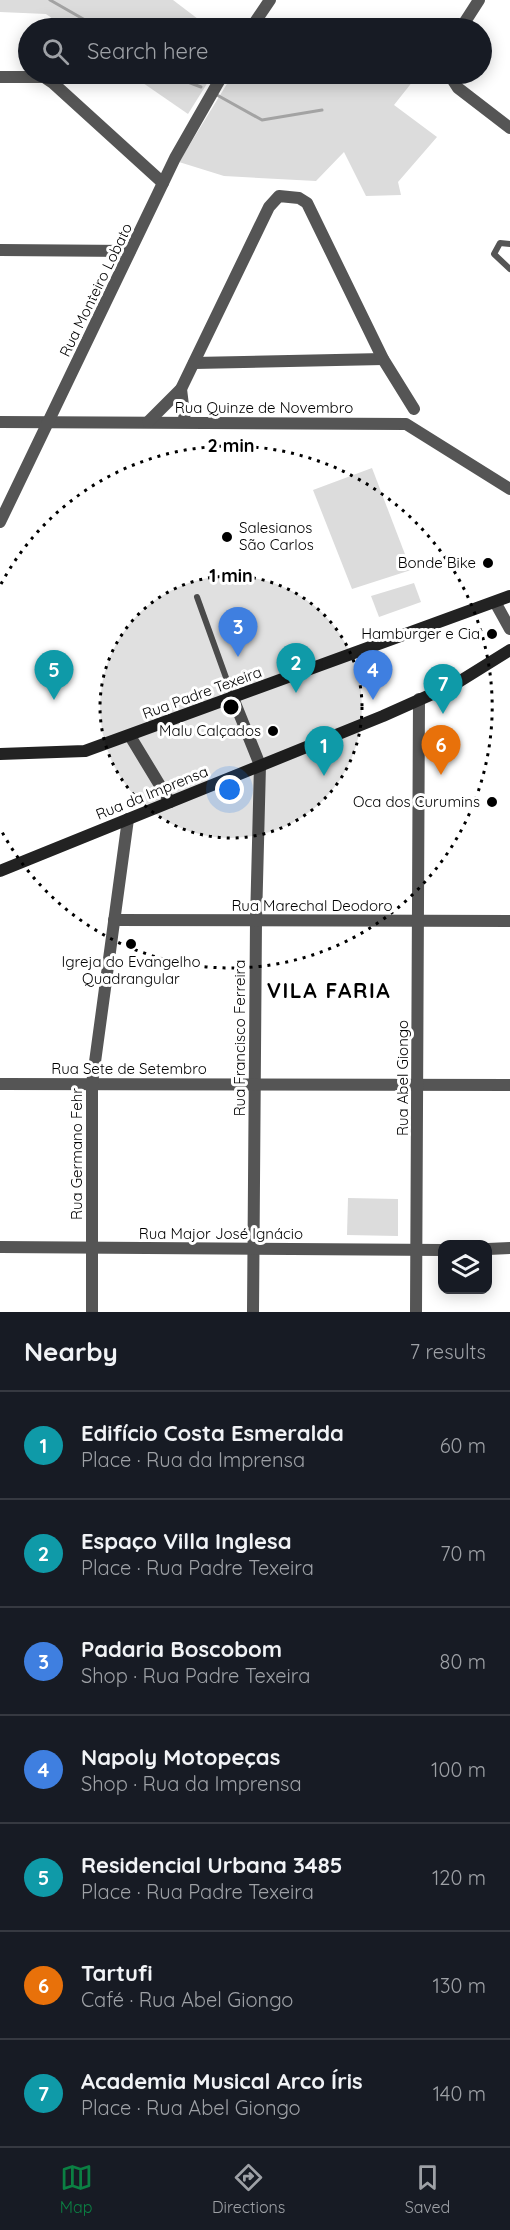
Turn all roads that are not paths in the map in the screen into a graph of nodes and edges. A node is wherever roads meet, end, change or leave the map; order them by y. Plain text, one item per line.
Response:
1 (270, 0) edge
2 (479, 0) edge
3 (258, 18) edge
4 (467, 18) edge
5 (0, 77) edge
6 (18, 77) edge
7 (55, 84) edge
8 (217, 84) edge
9 (455, 84) edge
10 (510, 128) edge
11 (163, 183) junction
12 (510, 244) edge
13 (0, 250) edge
14 (130, 251) junction
15 (510, 268) edge
16 (383, 359) junction
17 (194, 363) junction
18 (181, 389) junction
19 (414, 409) dead end
20 (0, 422) edge
21 (50, 422) junction
22 (148, 422) junction
23 (185, 422) junction
24 (510, 489) edge
25 (0, 522) edge
26 (510, 596) edge
27 (197, 597) dead end
28 (495, 602) junction
29 (510, 629) edge
30 (509, 654) edge
31 (233, 698) junction
32 (419, 699) junction
33 (130, 736) junction
34 (0, 754) edge
35 (260, 765) junction
36 (170, 802) junction
37 (128, 819) junction
38 (0, 871) edge
39 (114, 920) junction
40 (256, 921) junction
41 (510, 921) edge
42 (419, 922) junction
43 (255, 1083) junction
44 (0, 1084) edge
45 (92, 1084) junction
46 (510, 1084) edge
47 (418, 1085) junction
48 (0, 1247) edge
49 (92, 1248) junction
50 (252, 1248) junction
51 (510, 1248) edge
52 (492, 1249) edge
53 (417, 1250) junction
54 (438, 1250) edge
55 (92, 1312) edge
56 (253, 1312) edge
57 (416, 1312) edge

1 - 3 street
2 - 4 street
5 - 6 street
7 - 11 street
8 - 11 street, Rua Monteiro Lobato
9 - 10 street
11 - 14 street, Rua Monteiro Lobato
12 - 15 lane
13 - 14 street
14 - 21 street, Rua Monteiro Lobato
16 - 17 street
16 - 17 street
16 - 19 street
17 - 18 street
18 - 22 street
18 - 23 street
20 - 21 street, Rua Quinze de Novembro
21 - 22 street, Rua Quinze de Novembro
21 - 25 street, Rua Monteiro Lobato
22 - 23 street, Rua Quinze de Novembro
23 - 24 street, Rua Quinze de Novembro
26 - 28 main road, Rua Padre Texeira
27 - 31 lane
28 - 29 street
28 - 31 main road, Rua Padre Texeira
30 - 32 main road, Rua da Imprensa
31 - 33 main road, Rua Padre Texeira
31 - 35 street
32 - 35 main road, Rua da Imprensa
32 - 42 street, Rua Abel Giongo
33 - 34 main road, Rua Padre Texeira
33 - 36 street
35 - 36 main road, Rua da Imprensa
35 - 40 street, Rua Francisco Ferreira
36 - 37 main road, Rua da Imprensa
37 - 38 main road, Rua da Imprensa
37 - 39 street, Rua Germano Fehr
39 - 40 street, Rua Marechal Deodoro
39 - 45 street, Rua Germano Fehr
40 - 42 street, Rua Marechal Deodoro
40 - 43 street, Rua Francisco Ferreira
41 - 42 street, Rua Marechal Deodoro
42 - 47 street, Rua Abel Giongo
43 - 45 street, Rua Sete de Setembro
43 - 47 street, Rua Sete de Setembro
43 - 50 street, Rua Francisco Ferreira
44 - 45 street, Rua Sete de Setembro
45 - 49 street, Rua Germano Fehr
46 - 47 street, Rua Sete de Setembro
47 - 53 street, Rua Abel Giongo
48 - 49 street, Rua Major José Ignácio
49 - 50 street, Rua Major José Ignácio
49 - 55 street, Rua Germano Fehr
50 - 53 street, Rua Major José Ignácio
50 - 56 street, Rua Francisco Ferreira
51 - 52 street
53 - 54 street, Rua Major José Ignácio
53 - 57 street, Rua Abel Giongo

